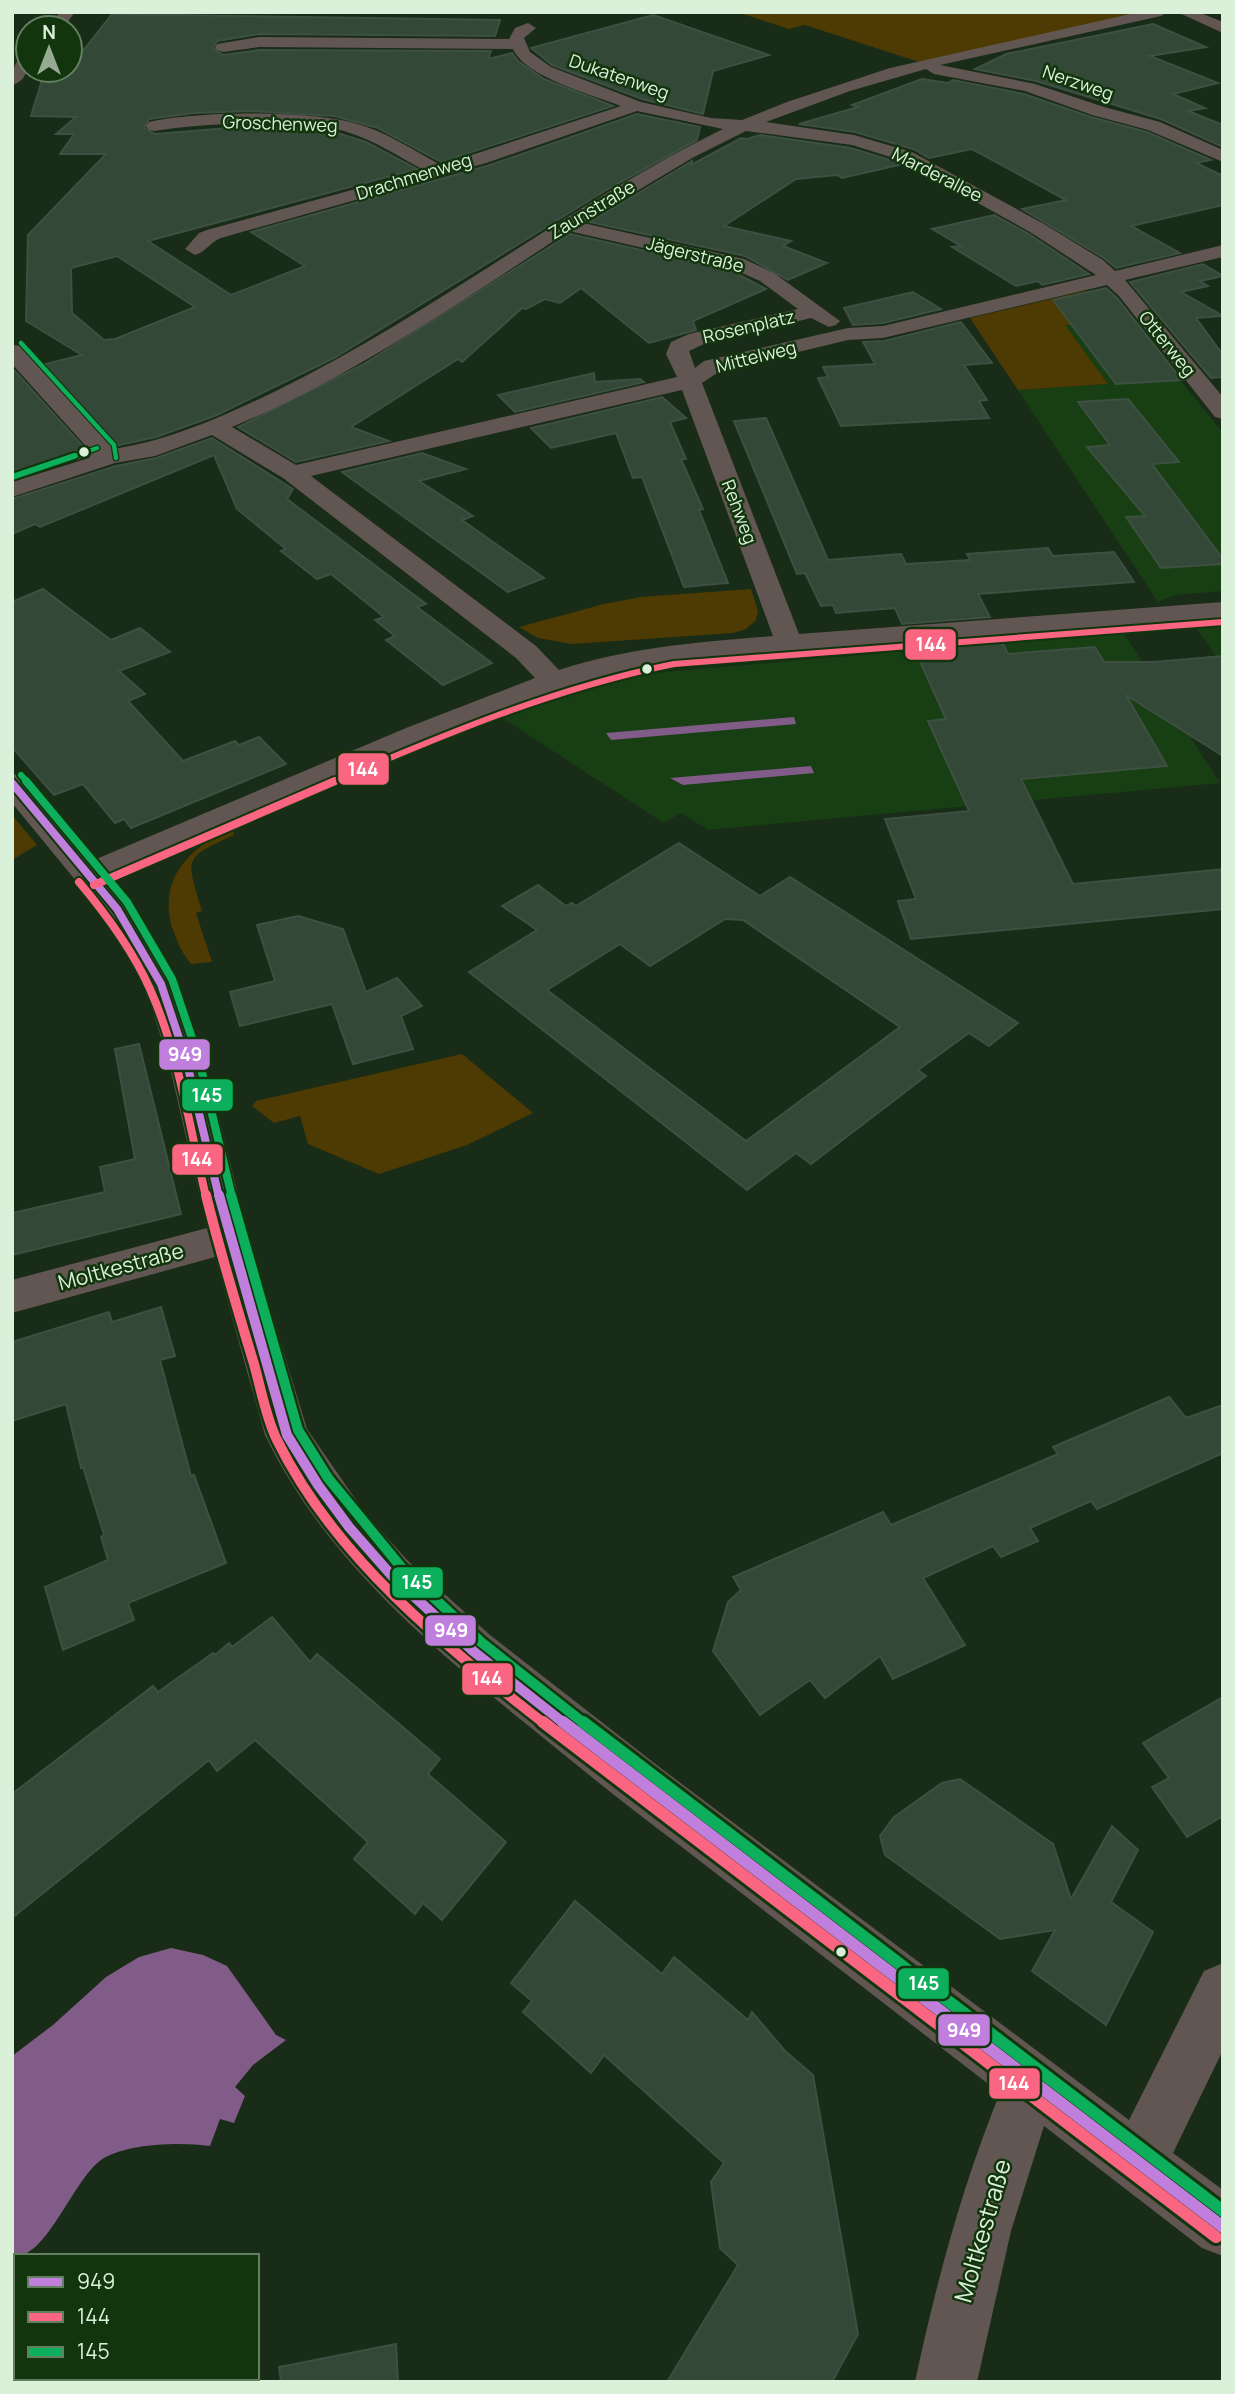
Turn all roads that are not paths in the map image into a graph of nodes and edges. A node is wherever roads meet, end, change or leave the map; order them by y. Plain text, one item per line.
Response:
1 (1161, 12) edge
2 (1184, 12) edge
3 (528, 28) dead end
4 (1222, 37) edge
5 (516, 44) junction
6 (223, 47) dead end
7 (915, 66) junction
8 (636, 106) junction
9 (155, 126) dead end
10 (743, 126) junction
11 (1223, 157) edge
12 (438, 170) junction
13 (566, 225) junction
14 (195, 249) dead end
15 (1223, 251) edge
16 (1111, 276) junction
17 (814, 312) junction
18 (848, 334) junction
19 (12, 351) edge
20 (690, 381) junction
21 (1223, 412) edge
22 (213, 426) junction
23 (104, 458) junction
24 (292, 473) junction
25 (12, 490) edge
26 (1223, 610) edge
27 (789, 643) junction
28 (552, 680) junction
29 (12, 783) edge
30 (89, 874) junction
31 (229, 1238) junction
32 (12, 1297) edge
33 (1223, 1990) edge
34 (1032, 2084) junction
35 (1138, 2163) junction
36 (1223, 2227) edge
37 (946, 2382) edge

1 - 7 street, Zaunstraße
2 - 4 street
3 - 5 street
5 - 6 street
5 - 8 street, Dukatenweg
7 - 10 street, Zaunstraße
7 - 11 street, Nerzweg
8 - 10 street, Dukatenweg
8 - 12 street, Drachmenweg
9 - 12 street, Groschenweg
10 - 13 street, Zaunstraße
10 - 16 street, Marderallee
12 - 14 street, Drachmenweg
13 - 17 street, Jägerstraße
13 - 22 street, Zaunstraße
15 - 16 street, Mittelweg
16 - 18 street, Mittelweg
16 - 21 street, Otterweg
17 - 18 street, Jägerstraße
17 - 20 street, Rosenplatz
18 - 20 street, Mittelweg
19 - 23 street
20 - 24 street, Mittelweg
20 - 27 street, Rehweg
22 - 23 street, Zaunstraße
22 - 24 street
23 - 25 street, Zaunstraße
24 - 28 street
26 - 27 street
27 - 28 street
28 - 30 street
29 - 30 street
30 - 31 street
31 - 32 street, Moltkestraße
31 - 34 street
33 - 35 street
34 - 35 street
34 - 37 street, Moltkestraße
35 - 36 street

